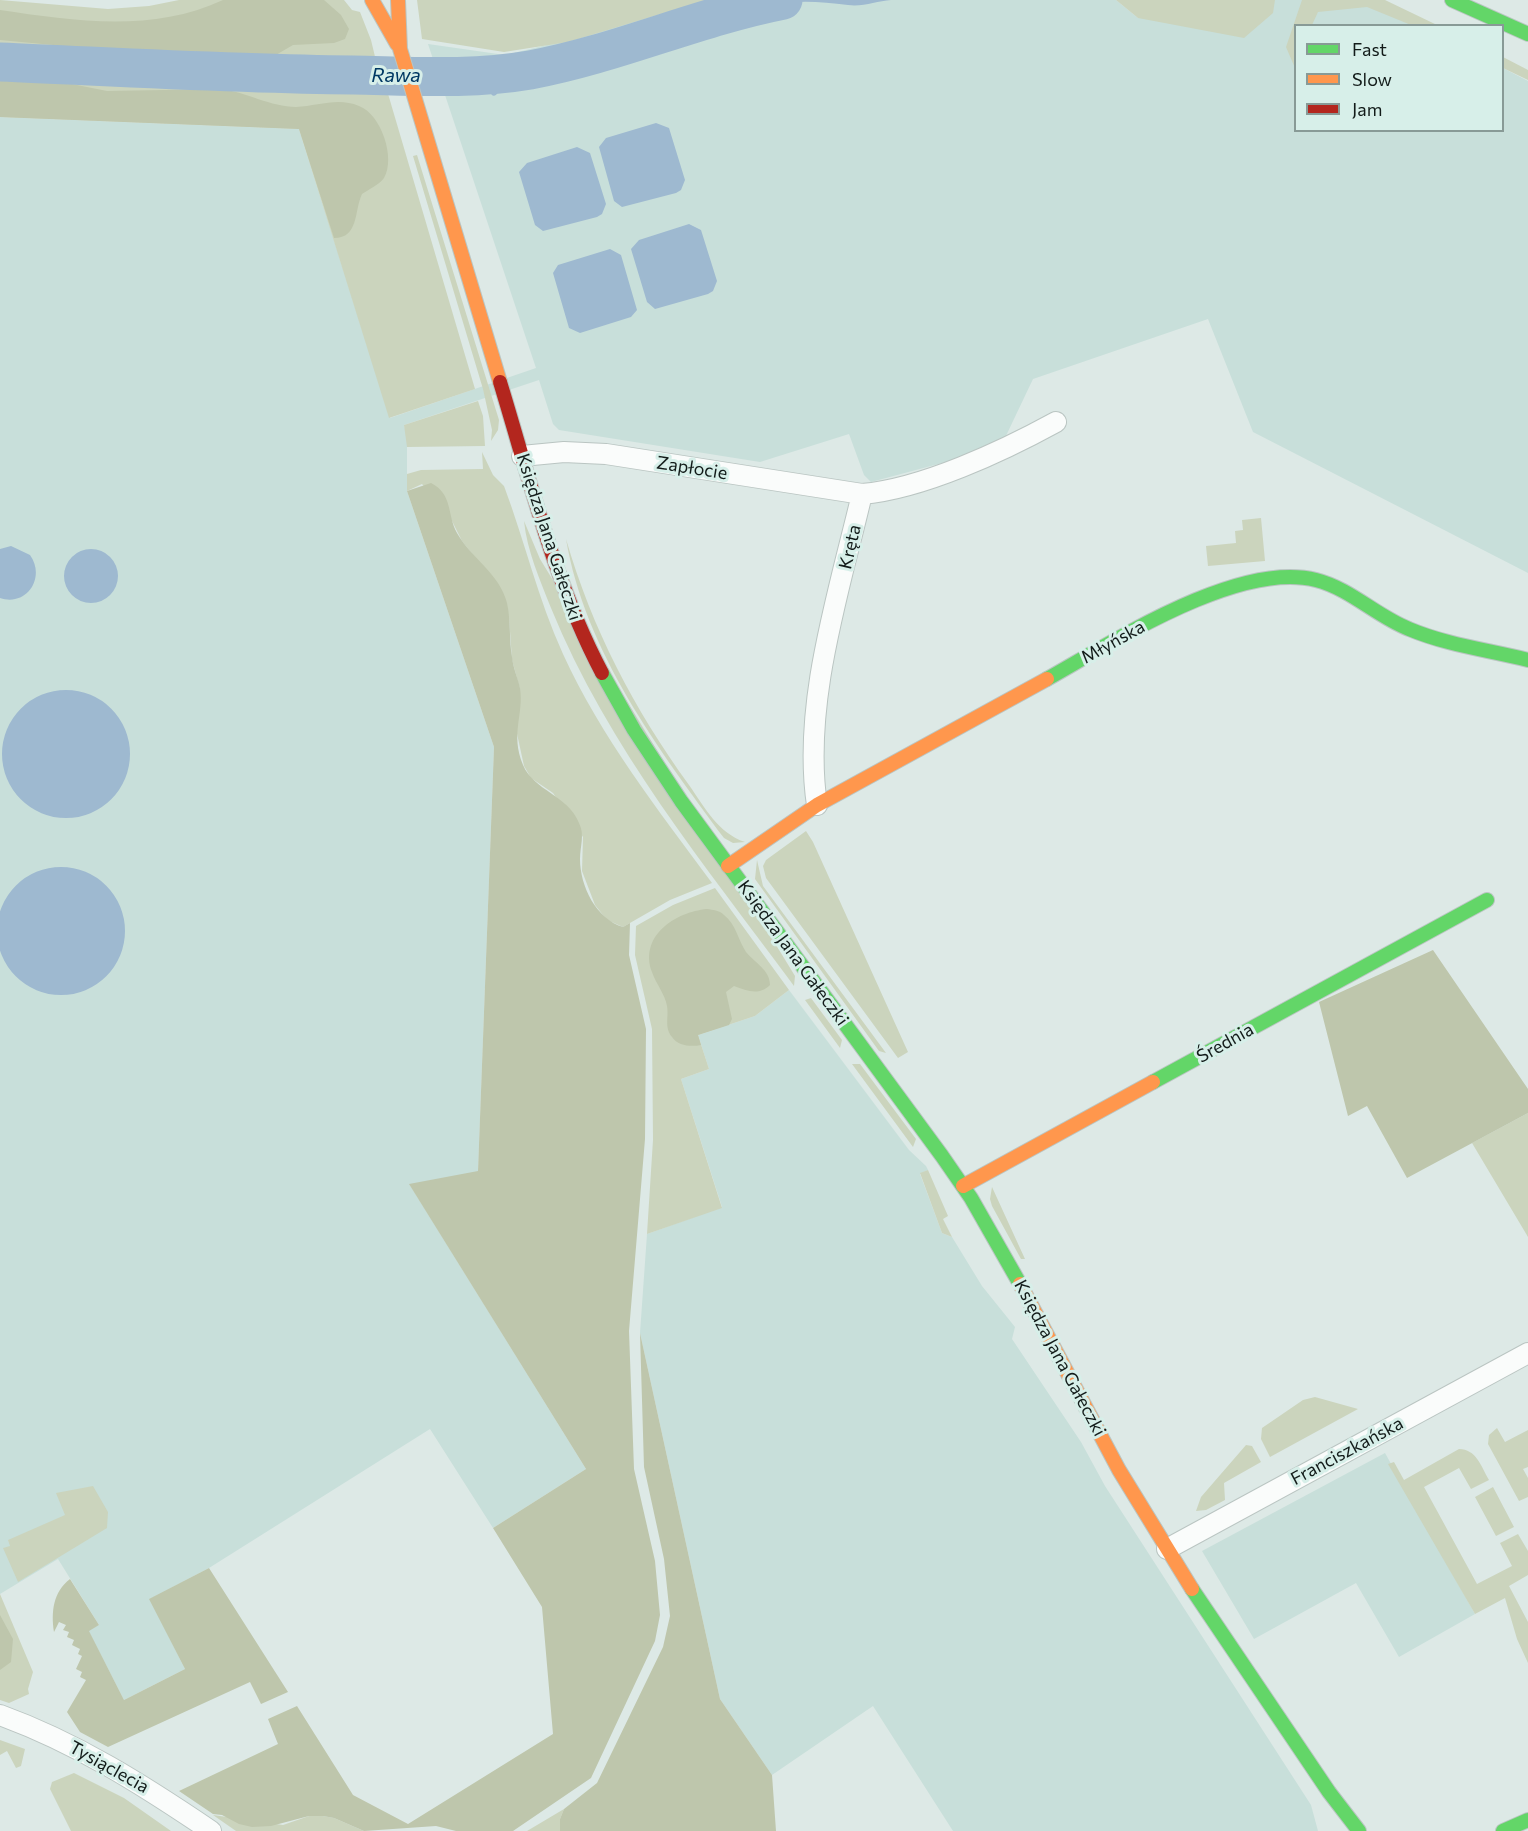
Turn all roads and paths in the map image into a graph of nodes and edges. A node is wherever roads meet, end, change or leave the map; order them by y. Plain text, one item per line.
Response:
1 (372, 0) edge
2 (398, 0) edge
3 (1452, 0) edge
4 (1528, 34) edge
5 (400, 49) junction
6 (1056, 422) dead end
7 (522, 456) junction
8 (862, 494) junction
9 (1528, 660) edge
10 (817, 806) junction
11 (728, 866) junction
12 (1487, 900) dead end
13 (963, 1186) junction
14 (1528, 1353) edge
15 (1167, 1549) junction
16 (0, 1715) edge
17 (1329, 1792) junction
18 (1528, 1820) edge
19 (1335, 1821) dead end
20 (211, 1831) edge
21 (1359, 1831) edge
22 (1503, 1831) edge

1 - 5 main road, Księdza Jana Gałeczki
2 - 5 main road, Księdza Jana Gałeczki
3 - 4 main road
5 - 7 main road, Księdza Jana Gałeczki
6 - 8 street
7 - 8 street, Zapłocie
7 - 11 main road, Księdza Jana Gałeczki
8 - 10 street, Kręta
9 - 10 main road, Młyńska
10 - 11 main road, Młyńska
11 - 13 main road, Księdza Jana Gałeczki
12 - 13 main road, Średnia
13 - 15 main road, Księdza Jana Gałeczki
14 - 15 street, Franciszkańska
15 - 17 main road, Księdza Jana Gałeczki
16 - 20 street, Tysiąclecia
17 - 19 main road, Księdza Jana Gałeczki
17 - 21 main road, Księdza Jana Gałeczki
18 - 22 main road

